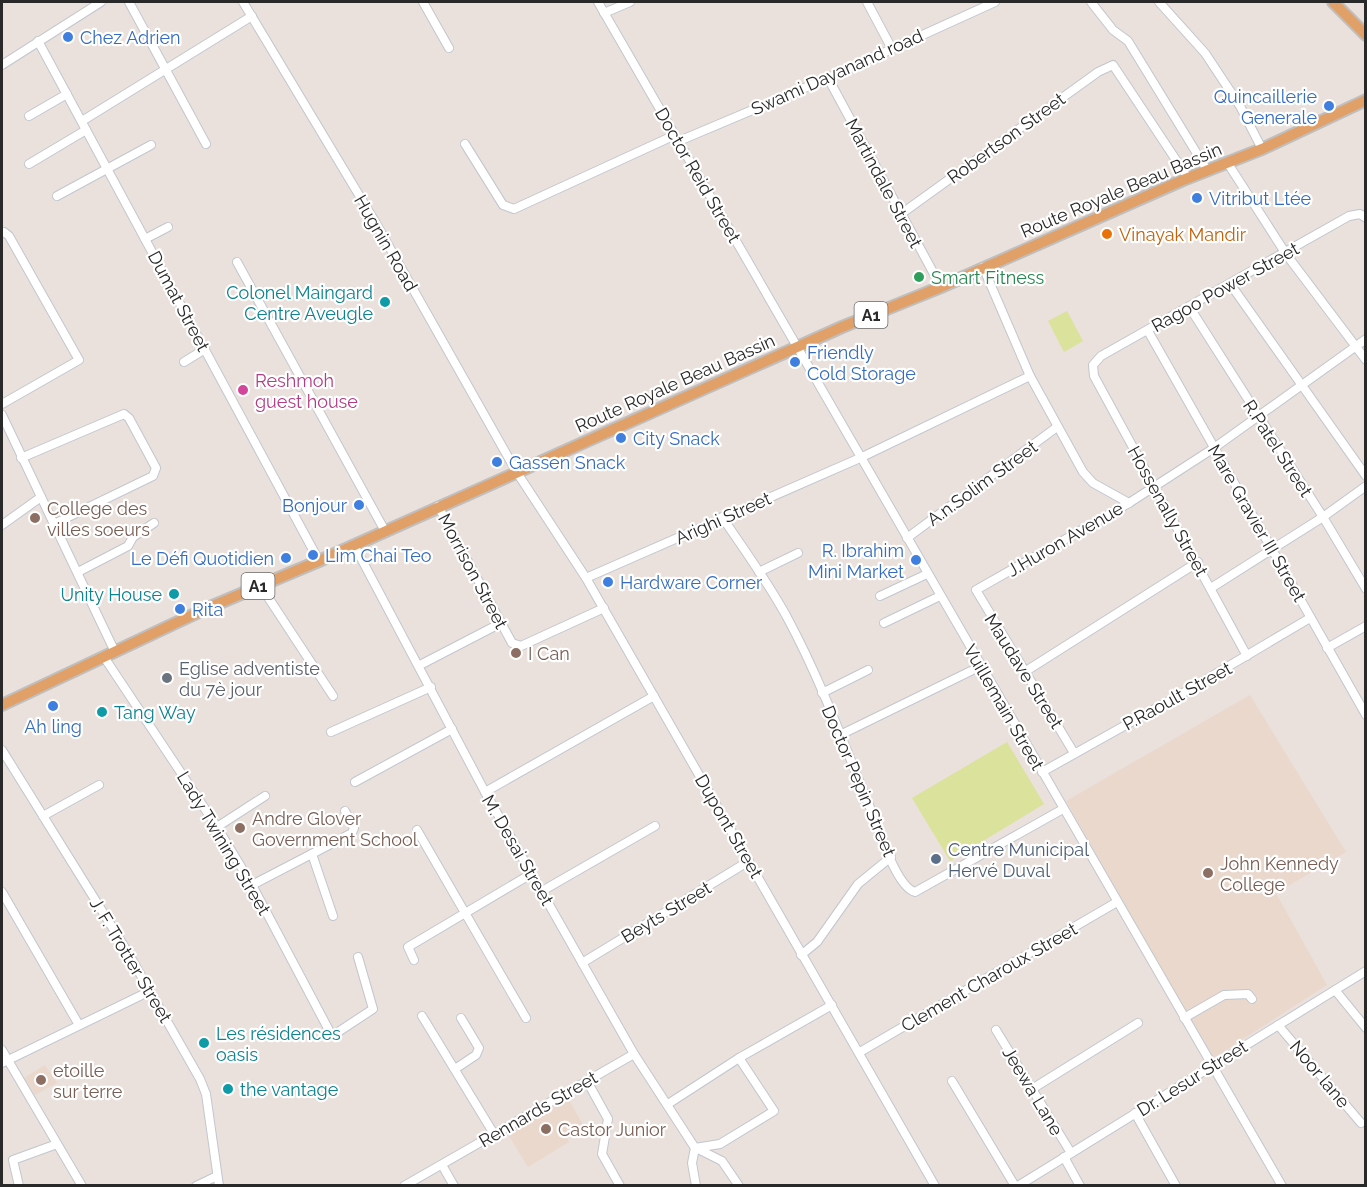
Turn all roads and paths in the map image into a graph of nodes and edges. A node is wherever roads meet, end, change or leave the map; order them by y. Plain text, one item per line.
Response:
1 (101, 2) edge
2 (129, 2) edge
3 (243, 2) edge
4 (423, 2) edge
5 (598, 2) edge
6 (630, 2) edge
7 (867, 2) edge
8 (995, 2) edge
9 (1091, 2) edge
10 (1159, 2) edge
11 (1333, 2) edge
12 (604, 13) junction
13 (252, 16) junction
14 (1365, 35) edge
15 (38, 41) junction
16 (449, 48) dead end
17 (892, 49) junction
18 (2, 64) edge
19 (165, 68) junction
20 (828, 78) junction
21 (67, 94) junction
22 (1365, 100) edge
23 (29, 116) dead end
24 (82, 121) junction
25 (86, 130) junction
26 (677, 138) junction
27 (206, 144) dead end
28 (465, 144) dead end
29 (152, 145) dead end
30 (1262, 149) junction
31 (1227, 162) junction
32 (29, 164) dead end
33 (108, 170) junction
34 (1206, 170) junction
35 (1188, 178) junction
36 (57, 196) dead end
37 (901, 214) junction
38 (1363, 216) edge
39 (168, 227) dead end
40 (2, 233) edge
41 (145, 239) junction
42 (1286, 254) junction
43 (237, 262) dead end
44 (983, 267) junction
45 (1231, 285) junction
46 (941, 287) junction
47 (1190, 308) junction
48 (1148, 331) junction
49 (1365, 339) edge
50 (1357, 346) junction
51 (796, 348) junction
52 (205, 349) junction
53 (1365, 360) edge
54 (184, 362) dead end
55 (1093, 365) joint
56 (1030, 376) junction
57 (1302, 383) junction
58 (2, 404) edge
59 (1256, 415) junction
60 (2, 416) edge
61 (1058, 427) junction
62 (1214, 448) junction
63 (21, 458) junction
64 (860, 458) junction
65 (516, 471) junction
66 (1365, 476) edge
67 (1153, 486) junction
68 (1365, 486) edge
69 (41, 497) junction
70 (1129, 503) junction
71 (438, 506) junction
72 (722, 517) junction
73 (1323, 517) junction
74 (154, 523) dead end
75 (54, 524) junction
76 (2, 525) edge
77 (385, 531) junction
78 (907, 538) junction
79 (354, 545) junction
80 (1271, 549) junction
81 (798, 553) dead end
82 (319, 561) junction
83 (1198, 562) junction
84 (78, 572) junction
85 (759, 572) junction
86 (927, 574) junction
87 (586, 578) junction
88 (260, 585) junction
89 (1211, 588) junction
90 (1365, 589) edge
91 (976, 590) joint
92 (880, 596) dead end
93 (940, 596) junction
94 (604, 608) junction
95 (1310, 618) junction
96 (501, 623) junction
97 (884, 623) dead end
98 (1365, 626) edge
99 (1327, 648) junction
100 (109, 654) junction
101 (1247, 656) junction
102 (420, 665) junction
103 (981, 666) junction
104 (868, 670) dead end
105 (1026, 671) junction
106 (431, 687) junction
107 (822, 693) junction
108 (333, 696) dead end
109 (654, 696) junction
110 (2, 705) edge
111 (1365, 715) edge
112 (452, 729) junction
113 (331, 732) dead end
114 (840, 735) junction
115 (2, 750) edge
116 (1074, 753) junction
117 (1042, 772) junction
118 (355, 782) dead end
119 (99, 785) dead end
120 (485, 792) junction
121 (265, 796) dead end
122 (1064, 809) junction
123 (345, 811) dead end
124 (43, 816) junction
125 (655, 826) dead end
126 (217, 827) junction
127 (417, 830) dead end
128 (312, 854) junction
129 (891, 857) junction
130 (749, 861) junction
131 (531, 874) junction
132 (252, 885) junction
133 (542, 891) junction
134 (2, 892) edge
135 (1117, 902) junction
136 (467, 913) junction
137 (333, 916) dead end
138 (801, 955) junction
139 (358, 957) dead end
140 (414, 960) dead end
141 (582, 963) junction
142 (1365, 971) edge
143 (1335, 990) junction
144 (150, 991) junction
145 (1252, 999) dead end
146 (832, 1005) junction
147 (422, 1016) dead end
148 (461, 1018) dead end
149 (526, 1018) dead end
150 (1184, 1018) junction
151 (1138, 1023) dead end
152 (79, 1025) junction
153 (1278, 1025) junction
154 (1365, 1028) edge
155 (996, 1030) dead end
156 (2, 1050) edge
157 (860, 1052) junction
158 (634, 1054) junction
159 (739, 1058) junction
160 (4, 1061) edge
161 (1212, 1066) junction
162 (455, 1069) junction
163 (587, 1081) junction
164 (952, 1081) dead end
165 (1032, 1089) junction
166 (668, 1104) junction
167 (1136, 1113) junction
168 (1361, 1123) dead end
169 (494, 1134) junction
170 (57, 1144) junction
171 (695, 1148) junction
172 (1067, 1155) junction
173 (442, 1165) junction
174 (217, 1176) junction
175 (20, 1185) edge
176 (82, 1185) edge
177 (196, 1185) edge
178 (219, 1185) edge
179 (404, 1185) edge
180 (454, 1185) edge
181 (620, 1185) edge
182 (696, 1185) edge
183 (739, 1185) edge
184 (935, 1185) edge
185 (1016, 1185) edge
186 (1080, 1185) edge
187 (1176, 1185) edge
188 (1281, 1185) edge

1 - 15 street
2 - 19 street
3 - 13 street, Hugnin Road
4 - 16 street
5 - 12 street, Doctor Reid Street
6 - 12 street
7 - 17 street
8 - 17 street, Swami Dayanand road
9 - 34 street
10 - 30 street
11 - 14 main road
12 - 26 street, Doctor Reid Street
13 - 19 street
13 - 65 street, Hugnin Road
15 - 18 street
15 - 21 street, Dumat Street
17 - 20 street, Swami Dayanand road
19 - 24 street
19 - 27 street
20 - 26 street, Swami Dayanand road
20 - 37 street, Martindale Street
21 - 23 street
21 - 24 street, Dumat Street
22 - 30 main road, Route Royale Beau Bassin / A1
24 - 25 street, Dumat Street
25 - 32 street
25 - 33 street, Dumat Street
26 - 28 street, Swami Dayanand road
26 - 51 street, Doctor Reid Street
29 - 33 street
30 - 31 main road, Route Royale Beau Bassin / A1
31 - 34 main road, Route Royale Beau Bassin / A1
31 - 42 street
33 - 36 street
33 - 41 street, Dumat Street
34 - 35 main road, Route Royale Beau Bassin / A1
35 - 37 street, Robertson Street
35 - 44 main road, Route Royale Beau Bassin / A1
37 - 46 street, Martindale Street
38 - 42 street, Ragoo Power Street
39 - 41 street
40 - 58 street
41 - 52 street, Dumat Street
42 - 45 street, Ragoo Power Street
42 - 50 street
43 - 77 street
44 - 46 main road, Route Royale Beau Bassin / A1
44 - 56 street
45 - 47 street, Ragoo Power Street
45 - 57 street
46 - 51 main road, Route Royale Beau Bassin / A1
47 - 48 street, Ragoo Power Street
47 - 59 street, R.Patel Street
48 - 55 street, Ragoo Power Street
48 - 62 street, Mare Gravier III Street
49 - 50 street, J.Huron Avenue
50 - 53 street
50 - 57 street, J.Huron Avenue
51 - 64 street, Vuillemain Street
51 - 65 main road, Route Royale Beau Bassin / A1
52 - 54 street
52 - 82 street, Dumat Street
55 - 67 street, Hossenally Street
56 - 61 street
56 - 64 street, Arighi Street
57 - 59 street, J.Huron Avenue
57 - 66 street
59 - 62 street, J.Huron Avenue
59 - 73 street, R.Patel Street
60 - 63 street, Lady Twining Street
61 - 70 street
61 - 78 street, A.n.Solim Street
62 - 67 street, J.Huron Avenue
62 - 80 street, Mare Gravier III Street
63 - 69 street, Lady Twining Street
63 - 75 street
64 - 72 street, Arighi Street
64 - 78 street, Vuillemain Street
65 - 71 main road, Route Royale Beau Bassin / A1
65 - 87 street, Dupont Street
67 - 70 street, J.Huron Avenue
67 - 83 street, Hossenally Street
68 - 73 street
69 - 75 street, Lady Twining Street
69 - 76 street
70 - 91 street, J.Huron Avenue
71 - 77 main road, Route Royale Beau Bassin / A1
71 - 96 street, Morrison Street
72 - 85 street, Doctor Pepin Street
72 - 87 street, Arighi Street
73 - 80 street
73 - 90 street, R.Patel Street
74 - 84 street
75 - 84 street, Lady Twining Street
77 - 79 main road, Route Royale Beau Bassin / A1
78 - 86 street, Vuillemain Street
79 - 82 main road, Route Royale Beau Bassin / A1
79 - 102 street, M. Desai Street
80 - 89 street
80 - 95 street, Mare Gravier III Street
81 - 85 street
82 - 88 main road, Route Royale Beau Bassin / A1
83 - 89 street, Hossenally Street
83 - 105 street
84 - 100 street, Lady Twining Street
85 - 107 street, Doctor Pepin Street
86 - 92 street
86 - 93 street, Vuillemain Street
87 - 94 street, Dupont Street
88 - 100 main road, Route Royale Beau Bassin / A1
88 - 108 street
89 - 101 street, Hossenally Street
91 - 105 street, Maudave Street
93 - 97 street
93 - 103 street, Vuillemain Street
94 - 96 street, Morrison Street
94 - 109 street, Dupont Street
95 - 99 street, Mare Gravier III Street
95 - 101 street, P.Raoult Street
96 - 102 street
98 - 99 street
99 - 111 street, Mare Gravier III Street
100 - 110 main road, Route Royale Beau Bassin / A1
100 - 126 street, Lady Twining Street
101 - 116 street, P.Raoult Street
102 - 106 street, M. Desai Street
103 - 114 street
103 - 117 street, Vuillemain Street
104 - 107 street
105 - 116 street, Maudave Street
106 - 112 street, M. Desai Street
106 - 113 street
107 - 114 street, Doctor Pepin Street
109 - 120 street
109 - 130 street, Dupont Street
112 - 118 street
112 - 120 street, M. Desai Street
114 - 129 street, Doctor Pepin Street
115 - 124 street, J. F. Trotter Street
116 - 117 street, P.Raoult Street
117 - 122 street, Vuillemain Street
119 - 124 street
120 - 131 street, M. Desai Street
121 - 126 street
122 - 129 street, Doctor Pepin Street
122 - 135 street, Vuillemain Street
123 - 128 street
124 - 144 street, J. F. Trotter Street
125 - 133 street
126 - 132 street, Lady Twining Street
127 - 136 street
128 - 132 street
128 - 137 street
129 - 138 street
130 - 138 street, Dupont Street
130 - 141 street, Beyts Street
131 - 133 street, M. Desai Street
131 - 136 street
132 - 139 street, Lady Twining Street
133 - 141 street, M. Desai Street
134 - 152 street
135 - 150 street, Vuillemain Street
135 - 157 street, Clement Charoux Street
136 - 140 street
136 - 149 street
138 - 146 street, Dupont Street
141 - 158 street, M. Desai Street
142 - 143 street, Dr. Lesur Street
143 - 153 street, Dr. Lesur Street
143 - 154 street
144 - 152 street
144 - 174 street, J. F. Trotter Street
145 - 150 street
146 - 157 street, Dupont Street
146 - 159 street
147 - 162 street
148 - 162 street
150 - 161 street, Vuillemain Street
151 - 165 street
152 - 160 street
153 - 161 street, Dr. Lesur Street
153 - 168 street, Noor lane
155 - 165 street, Jeewa Lane
156 - 160 street
157 - 184 street, Dupont Street
158 - 163 street, Rennards Street
158 - 166 street, M. Desai Street
159 - 166 street
159 - 171 street
160 - 170 street
161 - 167 street, Dr. Lesur Street
161 - 188 street, Vuillemain Street
162 - 169 street
163 - 169 street, Rennards Street
163 - 181 street
164 - 185 street
165 - 172 street, Jeewa Lane
166 - 171 street, M. Desai Street
167 - 172 street, Dr. Lesur Street
167 - 187 street
169 - 173 street, Rennards Street
170 - 175 street
170 - 176 street
171 - 182 street
171 - 183 street
172 - 185 street, Dr. Lesur Street
172 - 186 street, Jeewa Lane
173 - 179 street, Rennards Street
173 - 180 street
174 - 177 street
174 - 178 street, J. F. Trotter Street

